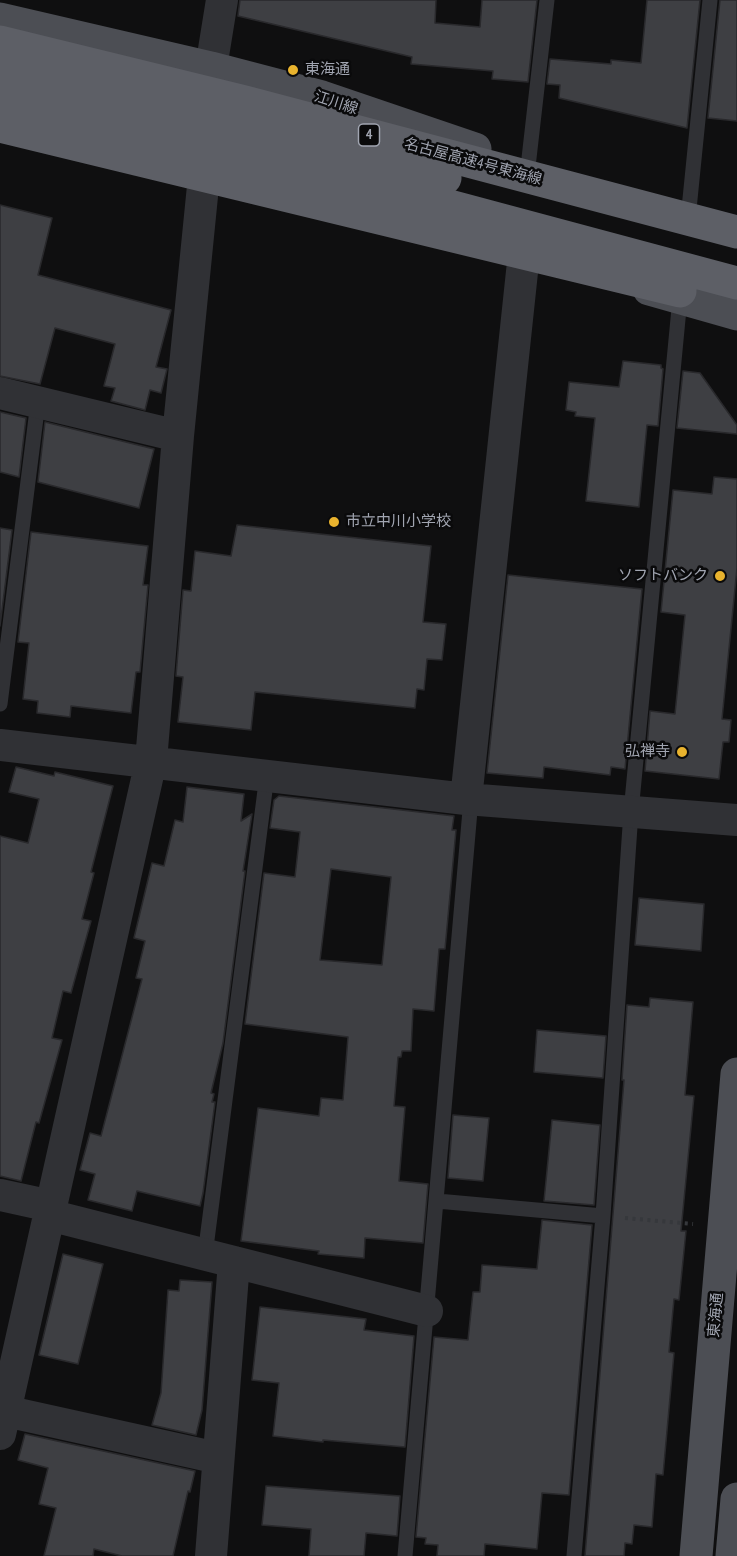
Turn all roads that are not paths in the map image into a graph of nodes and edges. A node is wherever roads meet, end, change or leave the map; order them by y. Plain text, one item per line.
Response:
1 (222, 0) edge
2 (547, 0) edge
3 (711, 0) edge
4 (0, 19) edge
5 (0, 42) edge
6 (211, 68) junction
7 (0, 72) edge
8 (0, 101) edge
9 (0, 126) edge
10 (0, 139) edge
11 (528, 167) junction
12 (203, 186) junction
13 (689, 209) junction
14 (737, 224) edge
15 (737, 232) edge
16 (737, 247) edge
17 (524, 254) junction
18 (737, 282) edge
19 (680, 298) junction
20 (737, 304) edge
21 (737, 314) edge
22 (0, 393) edge
23 (38, 402) junction
24 (178, 436) junction
25 (0, 704) edge
26 (0, 745) edge
27 (151, 761) junction
28 (267, 775) junction
29 (468, 799) junction
30 (631, 812) junction
31 (737, 820) edge
32 (737, 1074) edge
33 (0, 1195) edge
34 (436, 1201) junction
35 (50, 1211) junction
36 (603, 1216) junction
37 (730, 1225) edge
38 (219, 1258) junction
39 (427, 1311) junction
40 (3, 1422) edge
41 (218, 1458) junction
42 (737, 1499) edge
43 (211, 1556) edge
44 (405, 1556) edge
45 (574, 1556) edge
46 (696, 1556) edge
47 (732, 1556) edge

1 - 6 street
2 - 11 lane
3 - 13 lane
4 - 6 main road, 江川線
5 - 15 highway, 名古屋高速4号東海線 / 4
6 - 11 main road, 江川線
7 - 16 highway
8 - 18 highway
9 - 20 highway
10 - 12 main road
11 - 13 main road, 江川線
12 - 17 main road
12 - 24 street
13 - 14 main road, 江川線
17 - 19 main road
17 - 29 street
19 - 21 main road
19 - 30 lane
22 - 23 street
23 - 24 street
23 - 25 lane
24 - 27 street
26 - 27 street
27 - 28 street
27 - 35 street
28 - 29 street
28 - 38 lane
29 - 30 street
29 - 34 lane
30 - 31 street
30 - 36 lane
32 - 37 main road, 東海通
33 - 35 street
34 - 36 lane
34 - 39 lane
35 - 38 street
35 - 40 street
36 - 45 lane
37 - 46 main road, 東海通
38 - 39 street
38 - 41 street
39 - 44 lane
40 - 41 street
41 - 43 street
42 - 47 main road

